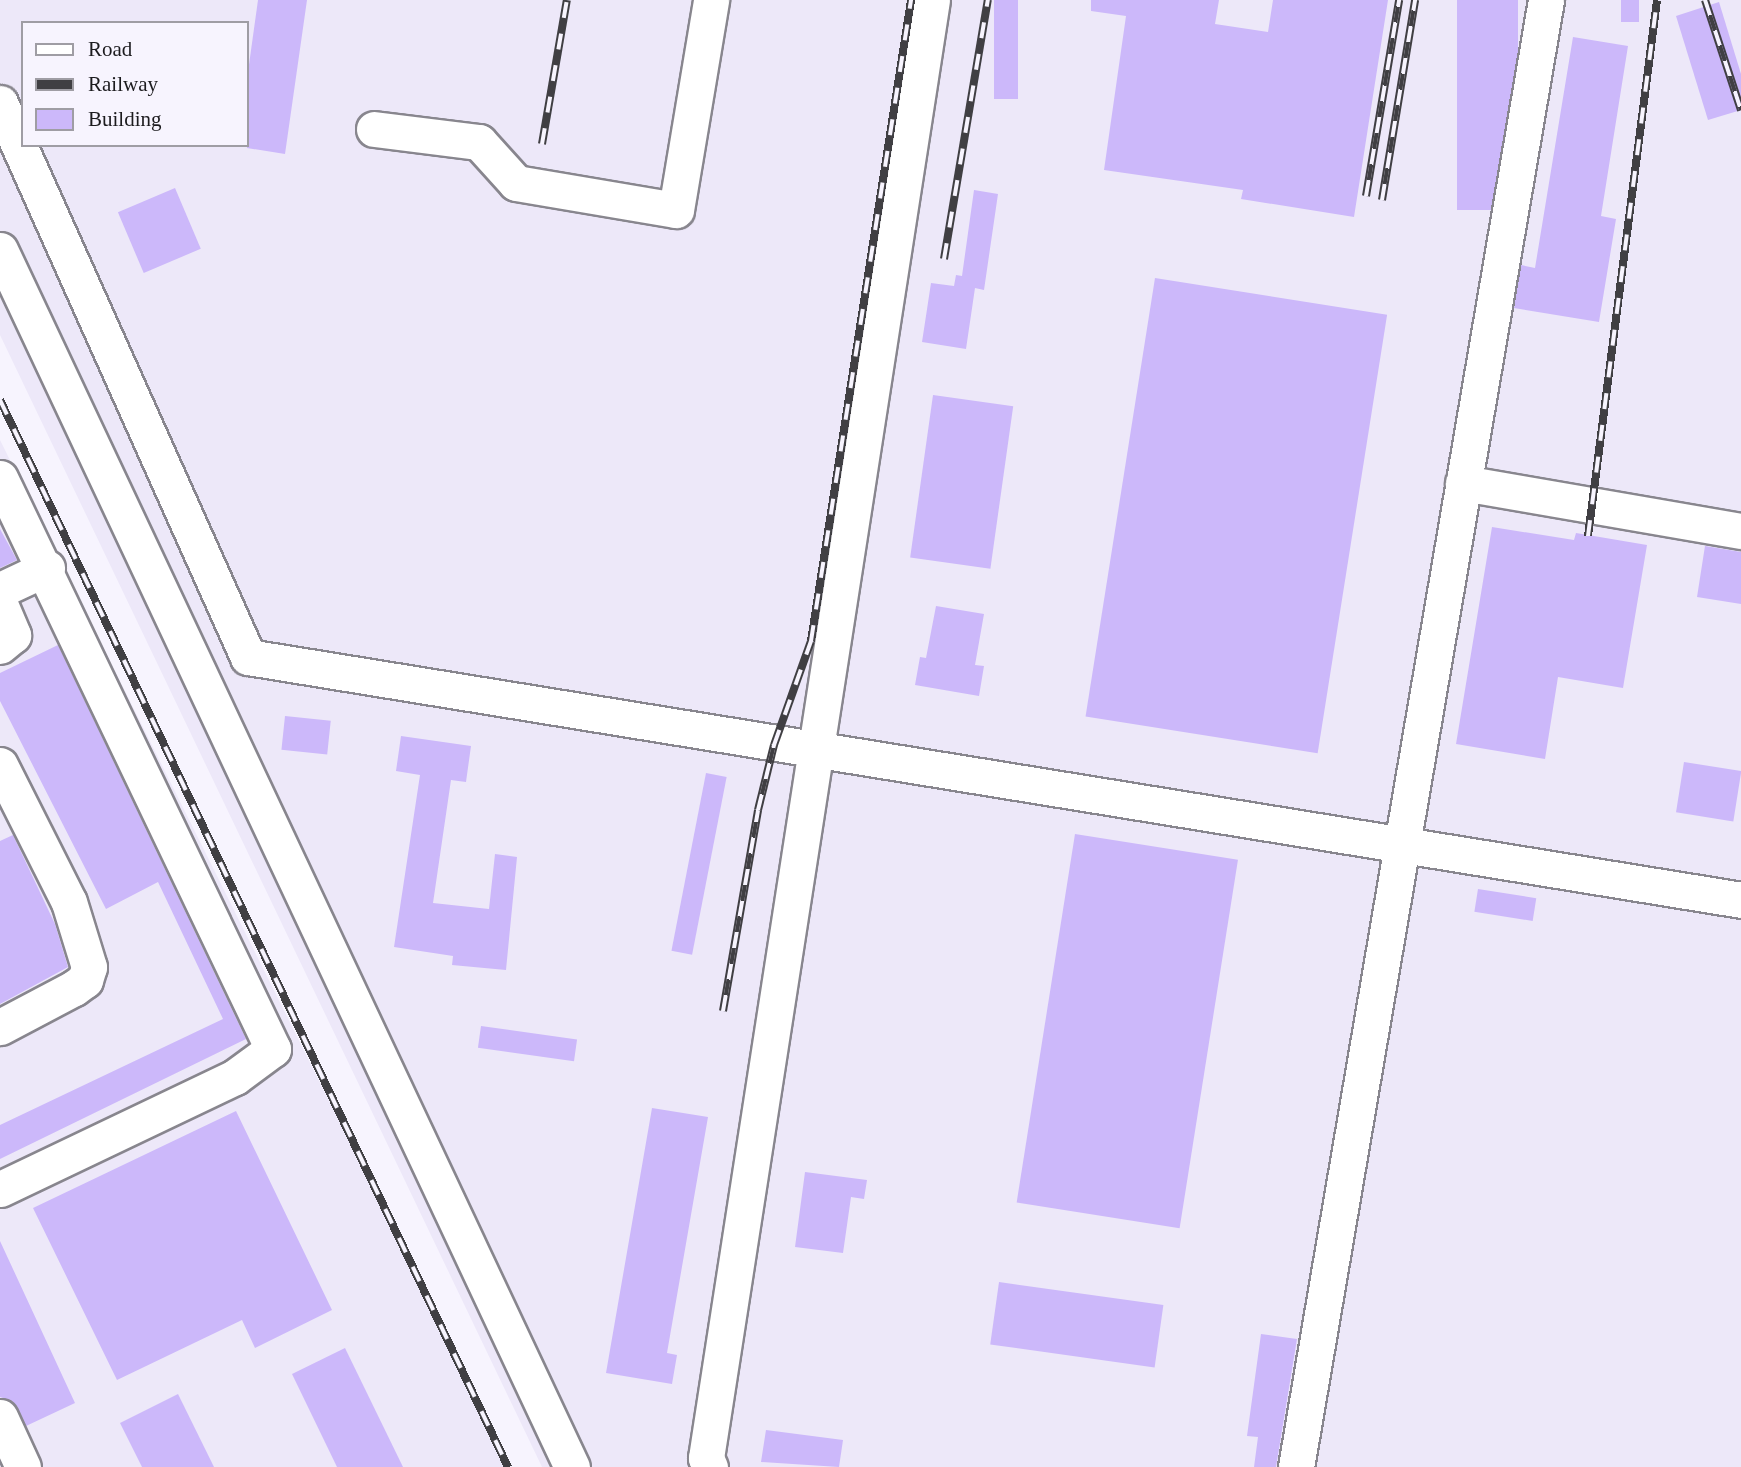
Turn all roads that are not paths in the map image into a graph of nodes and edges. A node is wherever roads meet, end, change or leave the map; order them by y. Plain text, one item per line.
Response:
1 (711, 0) edge
2 (932, 0) edge
3 (1546, 0) edge
4 (0, 103) edge
5 (374, 129) dead end
6 (0, 250) edge
7 (0, 478) edge
8 (1463, 483) junction
9 (9, 520) edge
10 (1741, 531) edge
11 (47, 568) junction
12 (0, 590) edge
13 (0, 604) edge
14 (0, 646) edge
15 (815, 750) junction
16 (0, 765) edge
17 (9, 805) edge
18 (1401, 845) junction
19 (1741, 900) edge
20 (0, 1027) edge
21 (0, 1189) edge
22 (0, 1418) edge
23 (23, 1467) edge
24 (572, 1467) edge
25 (710, 1467) edge
26 (1296, 1467) edge

1 - 5 lane
2 - 15 lane
3 - 8 lane
4 - 15 lane
6 - 24 lane
7 - 9 lane
8 - 10 lane
8 - 18 lane
9 - 11 lane
11 - 12 lane
11 - 21 lane
13 - 14 lane
15 - 18 lane
15 - 25 lane
16 - 17 lane
17 - 20 lane
18 - 19 lane
18 - 26 lane
22 - 23 lane

